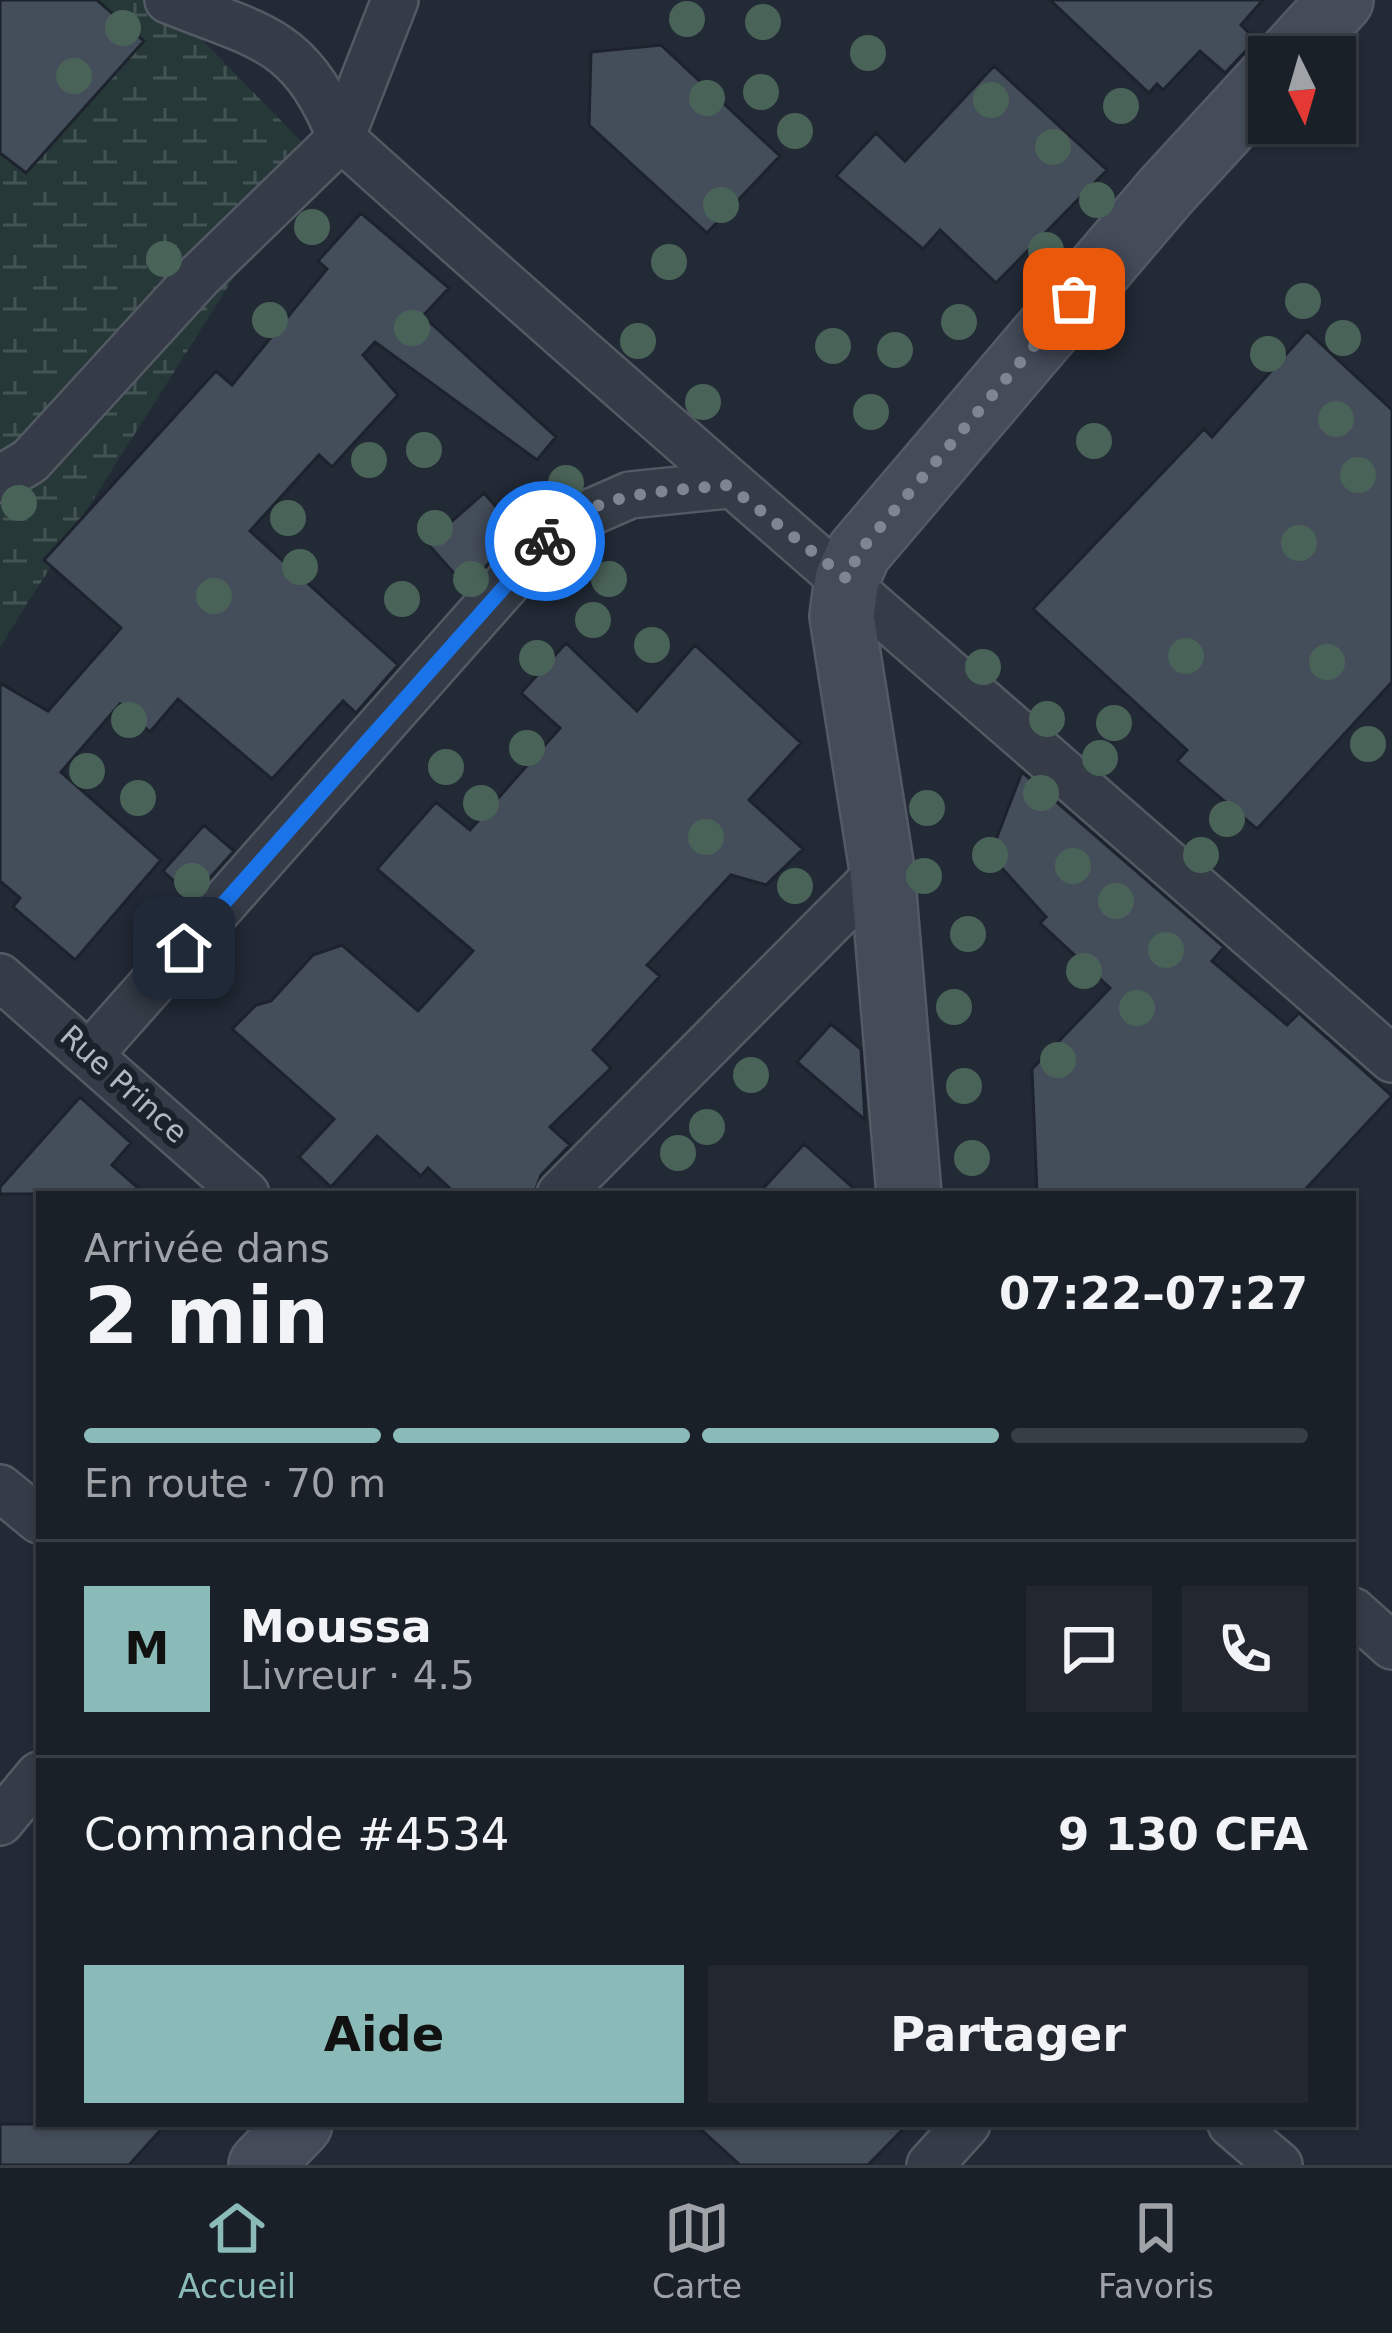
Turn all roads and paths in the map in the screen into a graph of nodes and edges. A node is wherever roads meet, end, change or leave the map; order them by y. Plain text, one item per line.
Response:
1 (168, 0) edge
2 (395, 0) edge
3 (1341, 0) edge
4 (1308, 36) edge
5 (1248, 102) edge
6 (340, 138) junction
7 (0, 479) edge
8 (728, 485) junction
9 (847, 579) junction
10 (882, 870) junction
11 (0, 976) edge
12 (91, 1053) junction
13 (1392, 1059) edge
14 (242, 1191) edge
15 (563, 1191) edge
16 (909, 1191) edge
17 (0, 1488) edge
18 (36, 1518) edge
19 (1356, 1614) edge
20 (1392, 1646) edge
21 (36, 1779) edge
22 (0, 1822) edge
23 (297, 2127) edge
24 (964, 2127) edge
25 (1236, 2127) edge
26 (261, 2165) edge
27 (930, 2165) edge
28 (1280, 2165) edge

1 - 6 street
2 - 6 street
3 - 4 street
5 - 9 street
6 - 7 street
6 - 8 street
8 - 9 street
8 - 12 street
9 - 10 street
9 - 13 street
10 - 15 street
10 - 16 street
11 - 12 street, Rue Prince
12 - 14 street, Rue Prince
17 - 18 street
19 - 20 street
21 - 22 street
23 - 26 street
24 - 27 street
25 - 28 street

